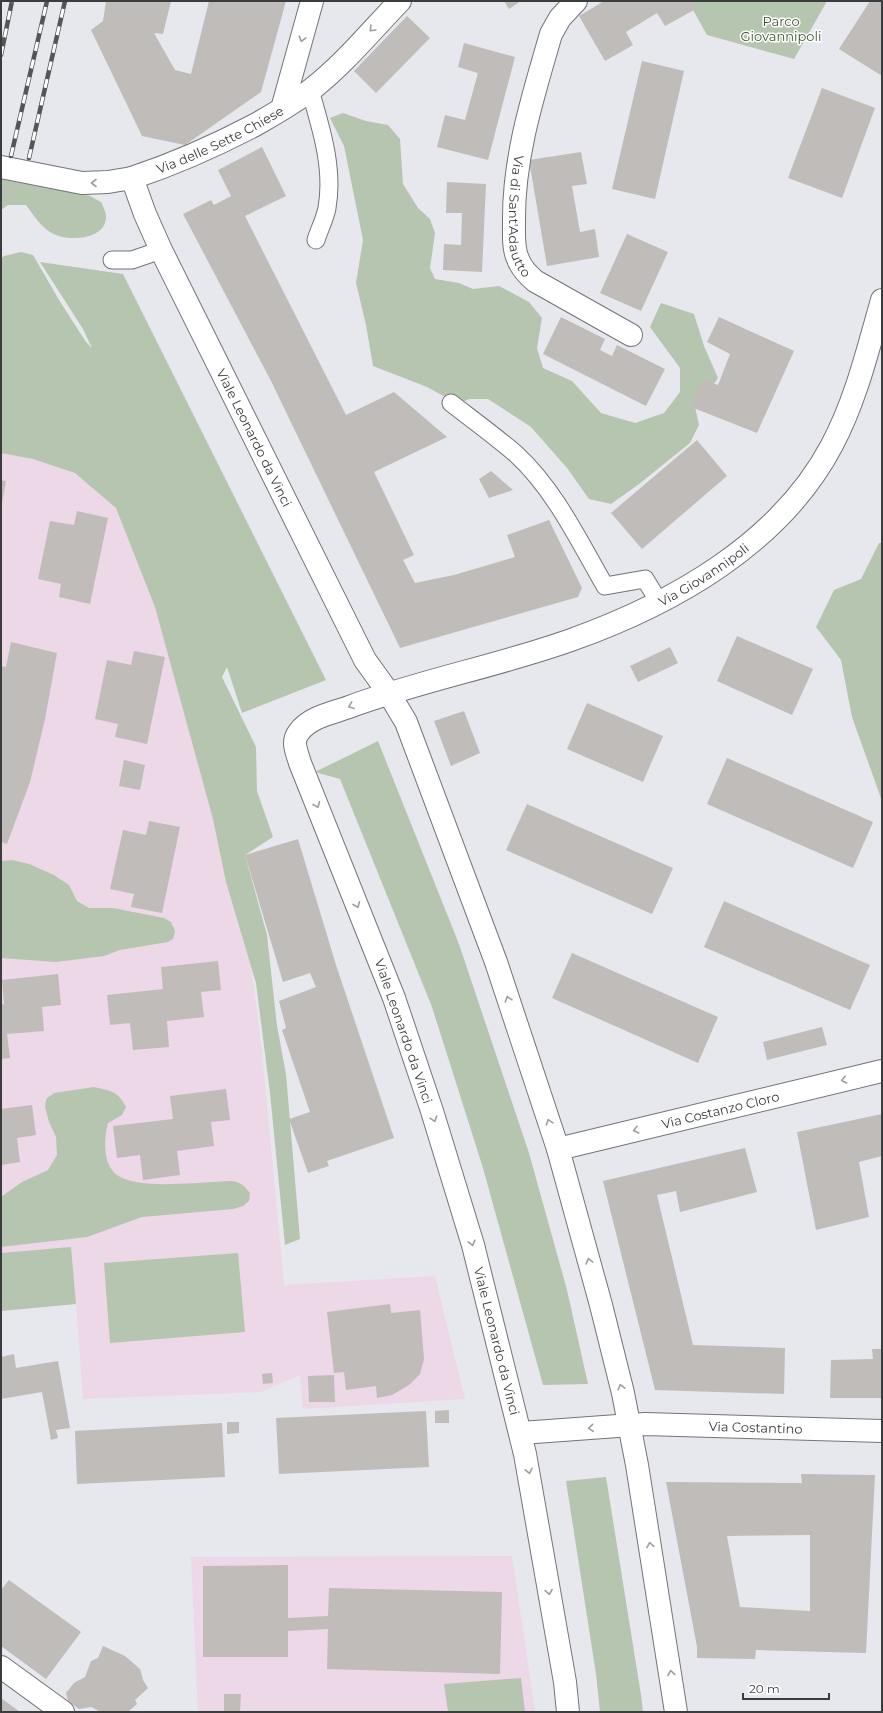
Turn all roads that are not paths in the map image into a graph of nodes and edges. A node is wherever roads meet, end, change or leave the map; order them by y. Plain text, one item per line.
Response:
1 (312, 1) edge
2 (400, 1) edge
3 (576, 1) edge
4 (310, 90) junction
5 (282, 109) junction
6 (1, 167) edge
7 (132, 178) junction
8 (316, 240) dead end
9 (161, 250) junction
10 (112, 260) dead end
11 (882, 300) edge
12 (631, 335) dead end
13 (451, 402) dead end
14 (659, 602) junction
15 (388, 692) junction
16 (882, 1071) edge
17 (558, 1149) junction
18 (630, 1425) junction
19 (882, 1431) edge
20 (521, 1433) junction
21 (1, 1667) edge
22 (63, 1712) edge
23 (568, 1712) edge
24 (676, 1712) edge

1 -> 5 street
2 -> 4 street, Via delle Sette Chiese
3 - 12 street, Via di Sant'Adautto
4 - 5 street, Via delle Sette Chiese
4 - 8 lane
5 - 7 street, Via delle Sette Chiese
7 -> 6 street, Via delle Sette Chiese
7 - 9 street, Viale Leonardo da Vinci
9 - 10 lane
9 - 15 street, Viale Leonardo da Vinci
11 - 14 street, Via Giovannipoli
13 - 14 lane
14 - 15 street, Via Giovannipoli
17 -> 15 street, Viale Leonardo da Vinci
15 -> 20 street, Viale Leonardo da Vinci
16 -> 17 street, Via Costanzo Cloro
18 -> 17 street, Viale Leonardo da Vinci
18 - 19 street, Via Costantino
18 -> 20 street, Viale Leonardo da Vinci
24 -> 18 street, Viale Leonardo da Vinci
20 -> 23 street, Viale Leonardo da Vinci
21 - 22 street

